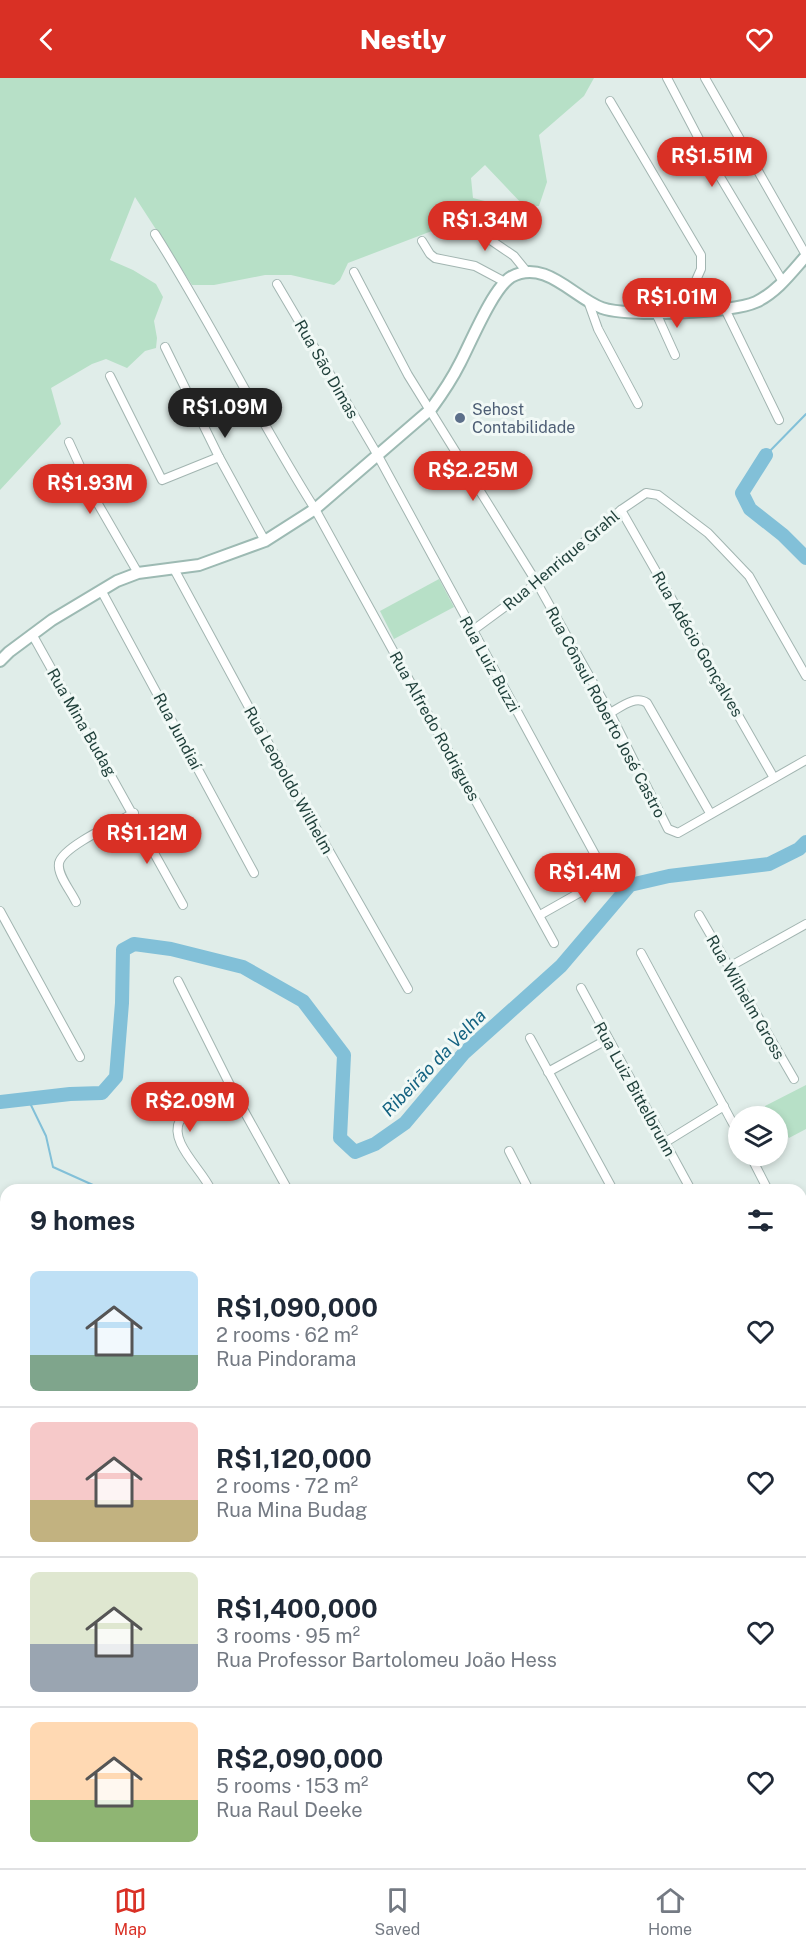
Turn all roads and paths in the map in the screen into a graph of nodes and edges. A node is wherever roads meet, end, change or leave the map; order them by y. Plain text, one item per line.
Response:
1 (667, 78) edge
2 (705, 78) edge
3 (610, 101) dead end
4 (472, 209) dead end
5 (155, 234) dead end
6 (422, 241) dead end
7 (806, 256) edge
8 (354, 272) dead end
9 (527, 272) junction
10 (505, 282) junction
11 (783, 282) junction
12 (277, 284) dead end
13 (588, 301) junction
14 (725, 309) junction
15 (682, 312) junction
16 (656, 313) junction
17 (165, 347) dead end
18 (675, 355) dead end
19 (111, 376) dead end
20 (638, 404) dead end
21 (430, 409) junction
22 (779, 420) dead end
23 (69, 442) dead end
24 (376, 454) junction
25 (219, 457) junction
26 (315, 509) junction
27 (621, 510) junction
28 (265, 541) junction
29 (174, 569) junction
30 (138, 573) junction
31 (537, 583) junction
32 (101, 590) junction
33 (472, 631) junction
34 (32, 634) junction
35 (0, 661) edge
36 (806, 676) edge
37 (610, 713) junction
38 (806, 760) edge
39 (774, 778) junction
40 (134, 813) junction
41 (710, 813) junction
42 (254, 873) dead end
43 (76, 902) dead end
44 (183, 905) dead end
45 (0, 911) edge
46 (540, 915) junction
47 (699, 915) dead end
48 (806, 924) edge
49 (554, 943) dead end
50 (641, 953) dead end
51 (729, 967) junction
52 (178, 981) dead end
53 (581, 988) dead end
54 (408, 989) dead end
55 (530, 1038) dead end
56 (608, 1039) junction
57 (80, 1057) dead end
58 (548, 1072) junction
59 (794, 1079) dead end
60 (233, 1091) junction
61 (723, 1106) junction
62 (728, 1115) edge
63 (664, 1143) junction
64 (508, 1151) dead end
65 (756, 1166) edge
66 (207, 1184) edge
67 (285, 1184) edge
68 (526, 1184) edge
69 (610, 1184) edge
70 (688, 1184) edge
71 (765, 1184) edge

1 - 11 street
2 - 7 street
3 - 15 street
4 - 9 street
5 - 26 street, Rua Alfredo Rodrigues
6 - 10 street
7 - 11 main road
8 - 21 street, Rua Cônsul Roberto José Castro
9 - 10 main road
9 - 13 main road
10 - 21 main road
11 - 14 main road
12 - 24 street, Rua São Dimas
13 - 16 main road
13 - 20 street
14 - 15 main road
14 - 22 street
15 - 16 main road
16 - 18 street
17 - 25 street
19 - 25 street
21 - 24 main road
21 - 31 street, Rua Cônsul Roberto José Castro
23 - 30 street
24 - 26 main road
24 - 33 street, Rua Luiz Buzzi
25 - 28 street
26 - 28 main road
26 - 46 street, Rua Alfredo Rodrigues
27 - 31 street, Rua Henrique Grahl
27 - 36 street, Rua Henrique Grahl
27 - 39 street, Rua Adécio Gonçalves
28 - 29 main road
29 - 30 main road
29 - 54 street, Rua Leopoldo Wilhelm
30 - 32 main road
31 - 33 street, Rua Henrique Grahl
31 - 37 street, Rua Cônsul Roberto José Castro
32 - 34 main road
32 - 42 street, Rua Jundiaí
33 - 46 street, Rua Luiz Buzzi
34 - 35 main road
34 - 40 street, Rua Mina Budag
37 - 41 street
37 - 41 street, Rua Cônsul Roberto José Castro
38 - 39 street, Rua Cônsul Roberto José Castro
39 - 41 street, Rua Cônsul Roberto José Castro
40 - 43 street
40 - 44 street, Rua Mina Budag
45 - 57 street
46 - 49 street, Rua Alfredo Rodrigues
47 - 51 street, Rua Wilhelm Gross
48 - 51 street
50 - 61 street
51 - 59 street, Rua Wilhelm Gross
52 - 60 street
53 - 56 street, Rua Luiz Bittelbrunn
55 - 58 street
56 - 58 street
56 - 63 street, Rua Luiz Bittelbrunn
58 - 69 street
60 - 66 street
60 - 67 street
61 - 62 street
61 - 63 street
63 - 70 street, Rua Luiz Bittelbrunn
64 - 68 street
65 - 71 street

